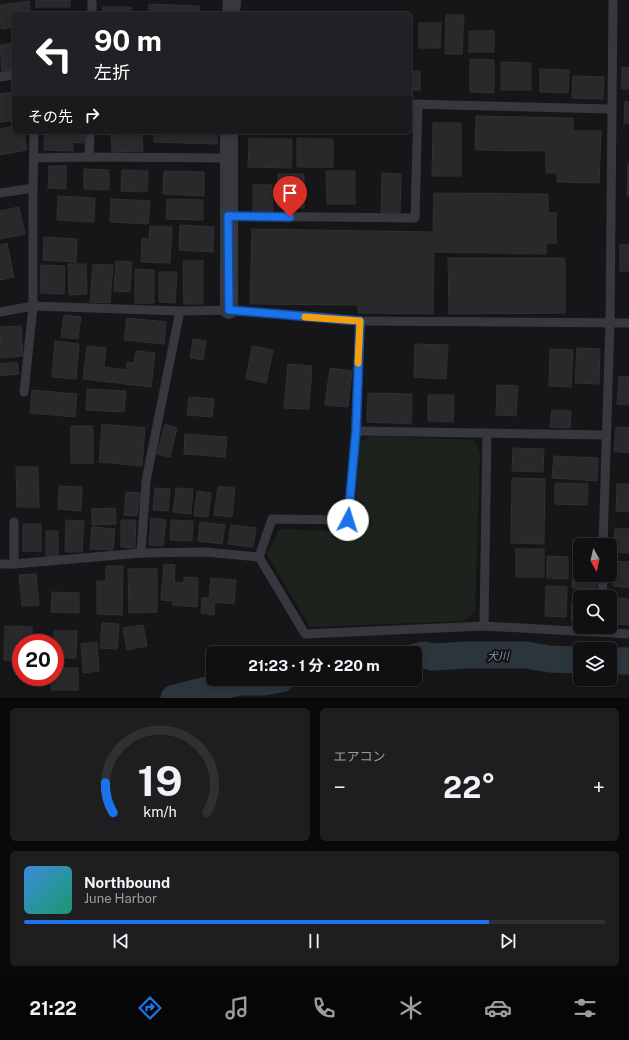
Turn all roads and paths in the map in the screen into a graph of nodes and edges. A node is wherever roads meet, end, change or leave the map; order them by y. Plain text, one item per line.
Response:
1 (92, 0) edge
2 (232, 0) edge
3 (613, 0) edge
4 (92, 12) edge
5 (231, 12) edge
6 (12, 75) edge
7 (0, 77) edge
8 (414, 104) edge
9 (611, 109) junction
10 (34, 134) edge
11 (90, 134) edge
12 (229, 134) edge
13 (89, 157) junction
14 (34, 158) junction
15 (228, 158) junction
16 (33, 188) junction
17 (0, 193) edge
18 (228, 216) junction
19 (33, 306) junction
20 (229, 310) junction
21 (180, 311) junction
22 (0, 312) edge
23 (360, 321) junction
24 (610, 322) junction
25 (629, 323) edge
26 (24, 392) dead end
27 (356, 431) junction
28 (487, 433) junction
29 (606, 436) junction
30 (14, 522) dead end
31 (604, 538) edge
32 (141, 554) junction
33 (259, 557) junction
34 (0, 564) edge
35 (14, 564) junction
36 (484, 626) junction
37 (573, 629) edge
38 (617, 632) edge
39 (629, 634) edge

1 - 4 lane
2 - 5 street
3 - 9 lane
6 - 7 lane
8 - 9 lane
8 - 18 lane
9 - 24 lane
10 - 14 lane
11 - 13 lane
12 - 15 street
13 - 14 lane
13 - 15 lane
14 - 16 lane
15 - 18 street
16 - 17 lane
16 - 19 lane
18 - 20 street
19 - 21 lane
19 - 22 lane
19 - 26 lane
20 - 21 lane
20 - 23 lane
21 - 32 lane
23 - 24 lane
23 - 27 lane
24 - 25 lane
24 - 29 lane
27 - 28 lane
27 - 33 lane
28 - 29 lane
28 - 36 lane
29 - 31 lane
30 - 35 lane
32 - 33 lane
32 - 35 lane
33 - 36 lane
34 - 35 lane
36 - 37 lane
38 - 39 lane

